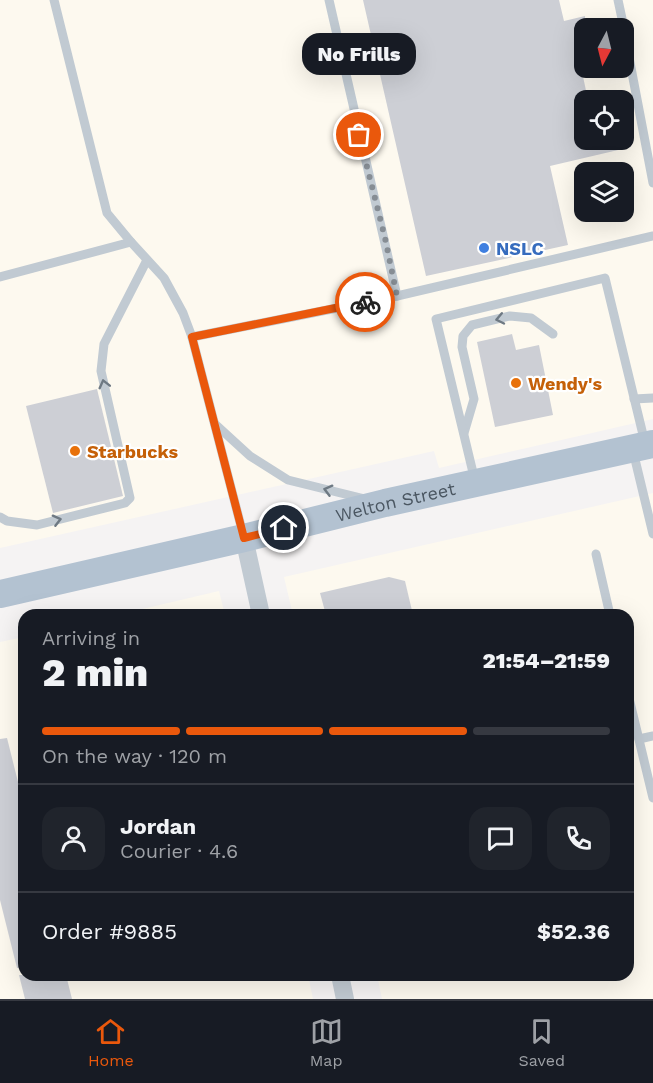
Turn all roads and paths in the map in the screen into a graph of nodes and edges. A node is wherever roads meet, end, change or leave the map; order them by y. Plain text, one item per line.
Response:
1 (54, 0) edge
2 (328, 0) edge
3 (618, 0) edge
4 (622, 18) edge
5 (633, 78) edge
6 (653, 183) edge
7 (653, 236) edge
8 (131, 242) junction
9 (147, 260) junction
10 (0, 277) edge
11 (397, 296) junction
12 (553, 334) dead end
13 (192, 337) junction
14 (653, 398) edge
15 (634, 399) junction
16 (215, 424) junction
17 (464, 435) junction
18 (644, 446) edge
19 (475, 483) junction
20 (385, 503) junction
21 (0, 517) edge
22 (653, 534) edge
23 (244, 538) junction
24 (596, 554) dead end
25 (0, 594) edge
26 (260, 609) edge
27 (609, 609) edge
28 (634, 719) edge
29 (653, 736) edge
30 (639, 739) junction
31 (653, 798) edge
32 (341, 981) edge
33 (345, 999) edge

1 - 8 lane
2 - 11 lane
3 - 4 lane
5 - 6 lane
7 - 11 lane
8 - 9 lane
8 - 10 lane
9 - 13 lane
21 -> 9 lane
11 - 13 lane
12 -> 17 lane
13 - 16 lane
14 - 15 lane
15 - 17 lane
15 - 18 lane
20 -> 16 lane
16 - 23 lane
17 - 19 lane
18 - 19 main road, Welton Street
18 - 22 lane
19 - 20 main road, Welton Street
20 - 23 main road, Welton Street
23 - 25 main road, Welton Street
23 - 26 street
24 - 27 lane
28 - 30 lane
29 - 30 lane
30 - 31 lane
32 - 33 street

